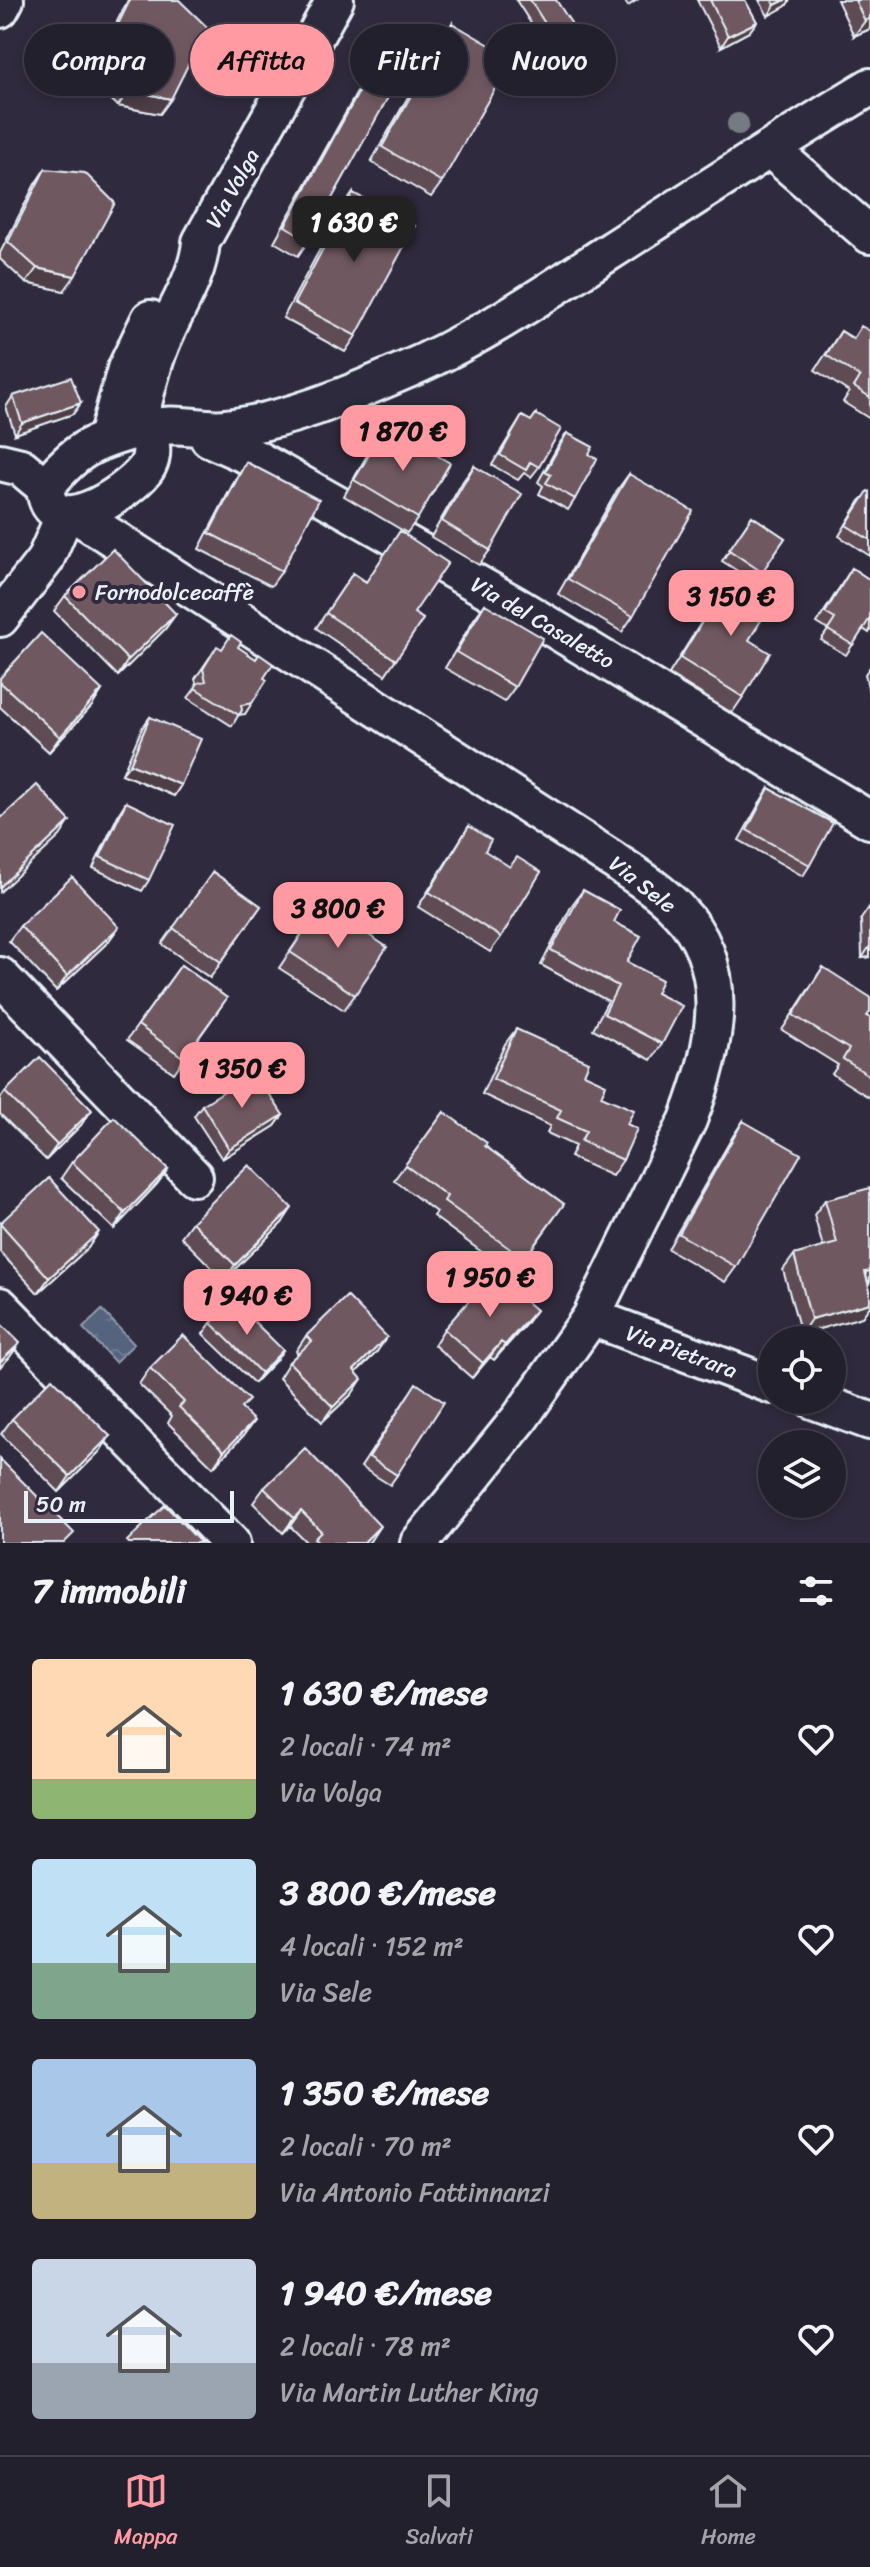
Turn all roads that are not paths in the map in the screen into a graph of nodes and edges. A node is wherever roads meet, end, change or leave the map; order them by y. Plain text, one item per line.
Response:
1 (5, 0) edge
2 (335, 0) edge
3 (0, 9) edge
4 (870, 87) edge
5 (770, 149) junction
6 (870, 235) edge
7 (201, 242) junction
8 (158, 350) junction
9 (129, 433) junction
10 (216, 433) junction
11 (0, 462) edge
12 (147, 468) junction
13 (62, 505) junction
14 (0, 618) edge
15 (870, 820) edge
16 (0, 976) edge
17 (194, 1177) dead end
18 (0, 1306) edge
19 (591, 1317) junction
20 (758, 1380) edge
21 (846, 1412) edge
22 (870, 1421) edge
23 (231, 1543) edge
24 (419, 1543) edge

1 - 3 street
2 - 7 street, Via Volga
4 - 5 street
5 - 6 street
5 - 10 street
7 - 8 street, Via Volga
7 - 9 street
8 - 9 street, Via Volga
8 - 10 street
9 - 10 street
9 - 12 street
9 - 13 street
10 - 12 street
10 - 15 street, Via del Casaletto
11 - 13 street, Via Sele
12 - 13 street
13 - 14 street
13 - 19 street, Via Sele
16 - 17 street
18 - 23 street
19 - 20 street, Via Pietrara
19 - 24 street, Via Sele
21 - 22 street

